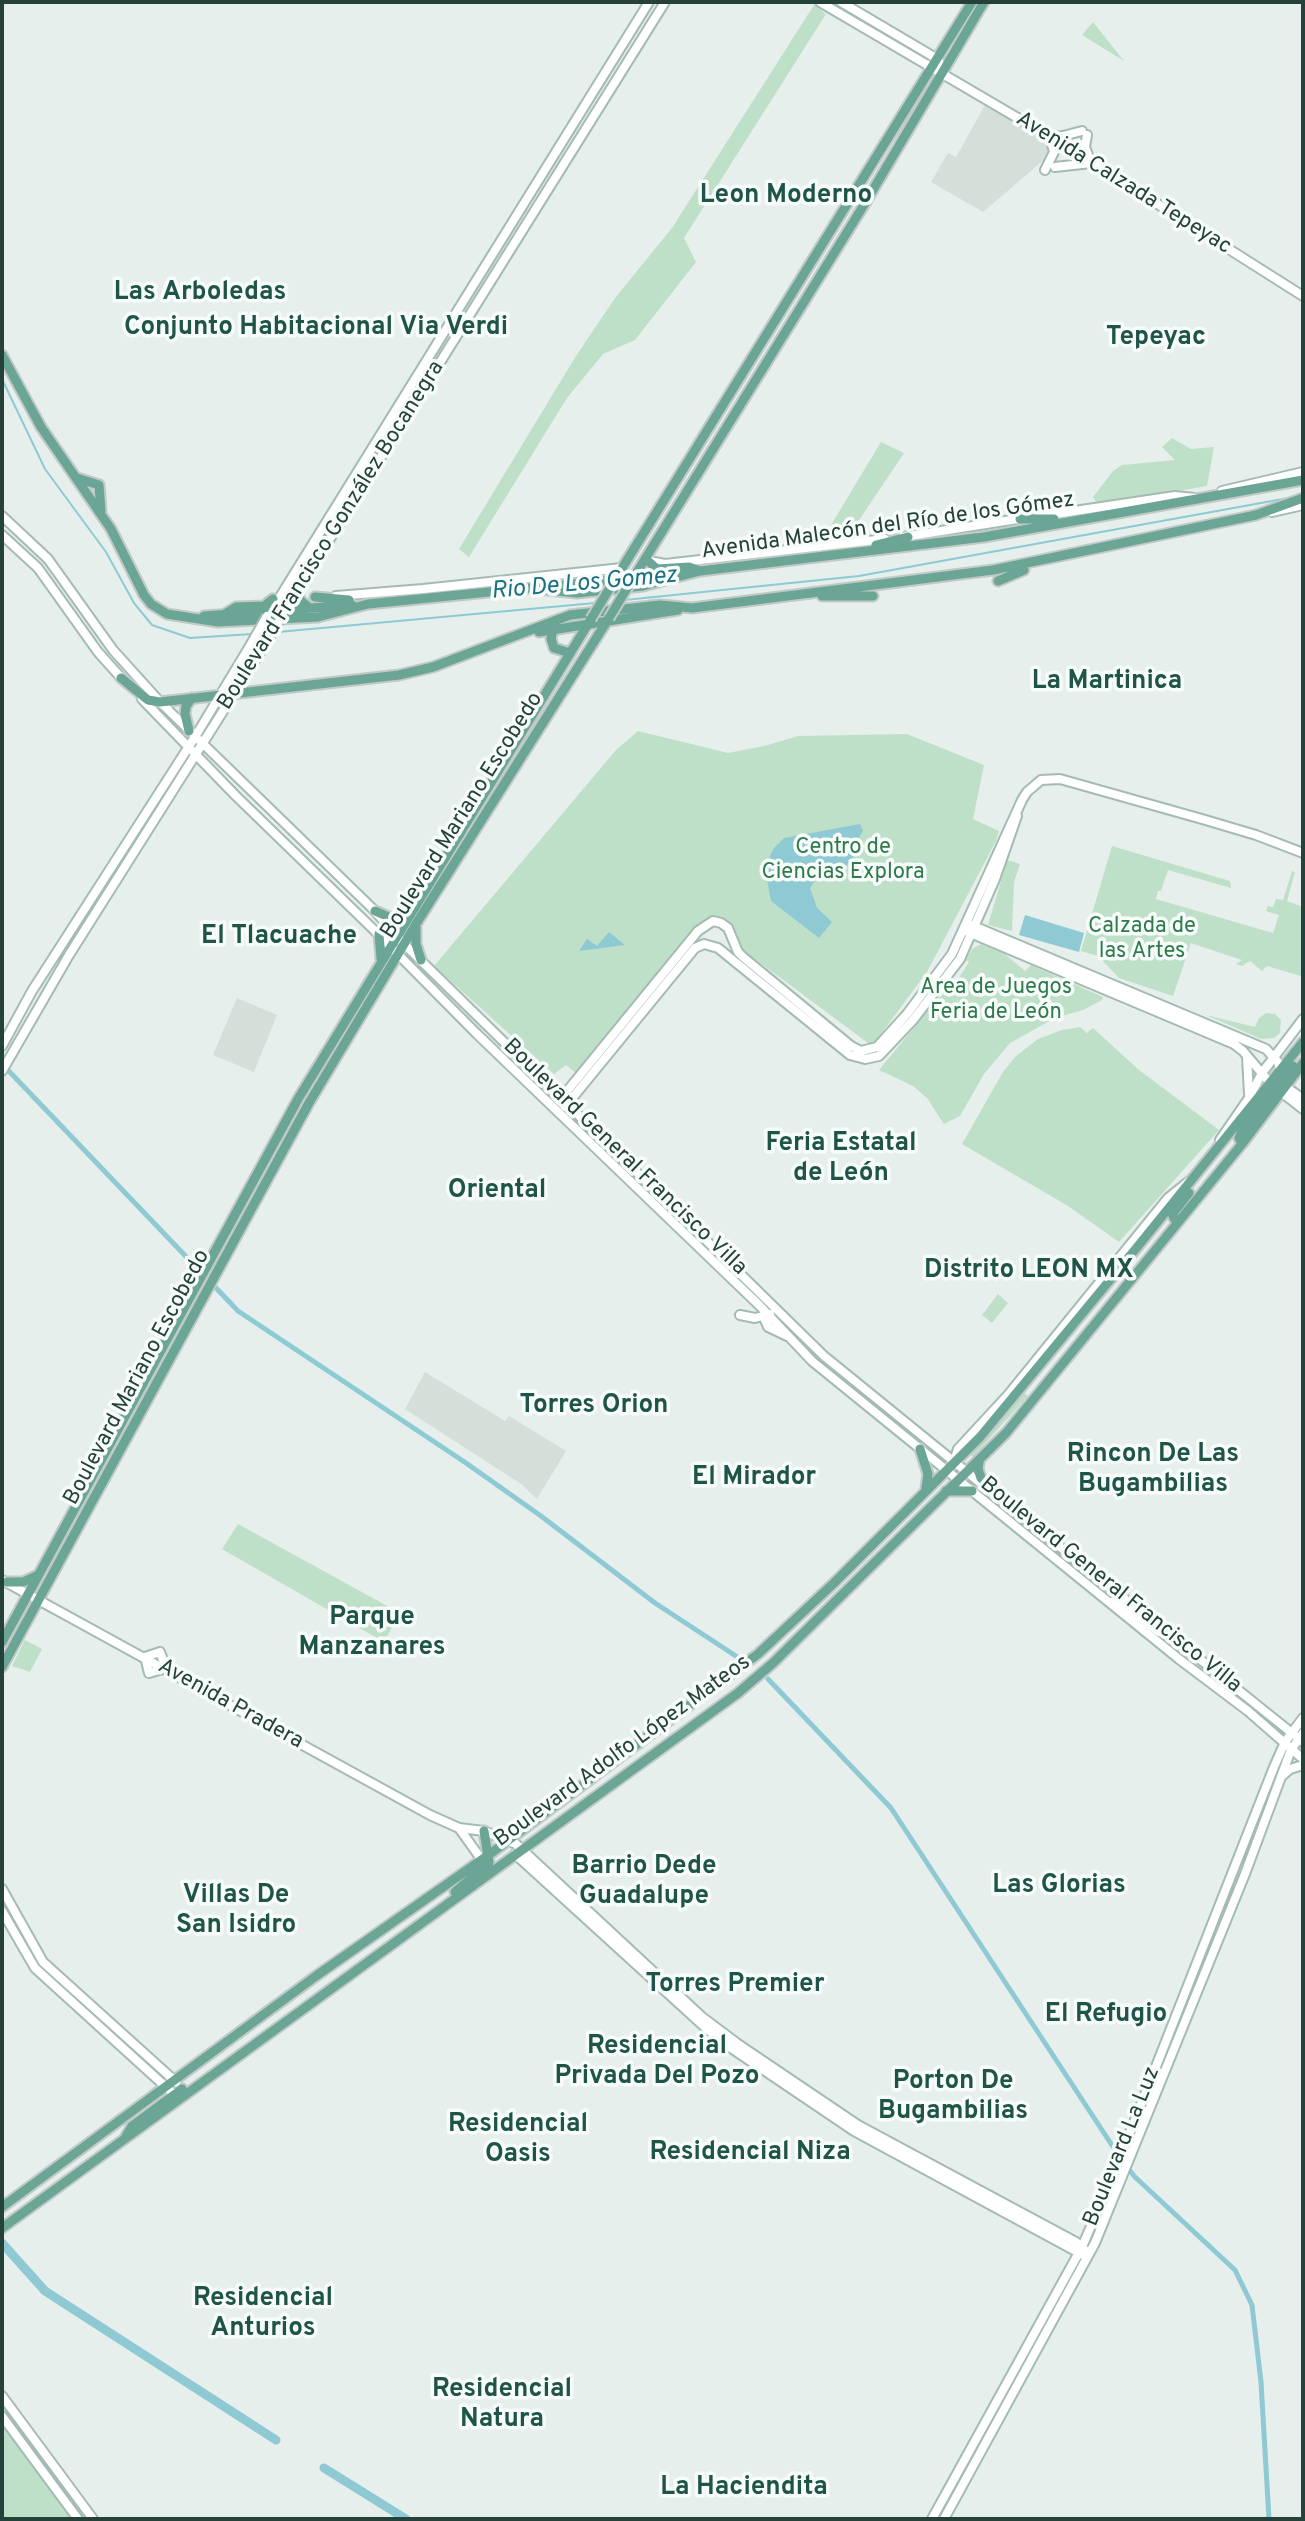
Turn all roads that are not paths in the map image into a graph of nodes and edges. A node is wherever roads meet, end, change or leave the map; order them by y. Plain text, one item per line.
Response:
1 (649, 2) edge
2 (665, 2) edge
3 (820, 2) edge
4 (841, 2) edge
5 (972, 2) edge
6 (984, 2) edge
7 (836, 12) junction
8 (934, 64) junction
9 (942, 74) junction
10 (572, 125) junction
11 (584, 133) junction
12 (1050, 137) junction
13 (1091, 163) junction
14 (1055, 167) dead end
15 (1045, 170) dead end
16 (1303, 296) edge
17 (2, 355) edge
18 (1303, 472) edge
19 (73, 476) junction
20 (1303, 480) edge
21 (1216, 495) junction
22 (1194, 498) junction
23 (1303, 498) edge
24 (1303, 505) edge
25 (102, 515) junction
26 (1105, 515) junction
27 (1256, 515) junction
28 (2, 516) edge
29 (1020, 519) junction
30 (649, 524) junction
31 (661, 530) junction
32 (2, 535) edge
33 (908, 537) junction
34 (650, 547) junction
35 (633, 550) junction
36 (822, 557) junction
37 (646, 559) junction
38 (1046, 560) junction
39 (622, 568) junction
40 (700, 571) junction
41 (308, 573) junction
42 (631, 581) junction
43 (998, 581) dead end
44 (613, 582) junction
45 (529, 588) junction
46 (297, 591) junction
47 (783, 595) junction
48 (873, 596) dead end
49 (315, 597) junction
50 (273, 599) dead end
51 (368, 604) junction
52 (308, 607) junction
53 (692, 608) junction
54 (284, 612) junction
55 (269, 613) junction
56 (224, 615) junction
57 (181, 616) junction
58 (611, 619) junction
59 (589, 621) junction
60 (558, 628) junction
61 (501, 642) junction
62 (573, 649) junction
63 (121, 678) junction
64 (232, 694) junction
65 (220, 695) junction
66 (192, 698) junction
67 (160, 702) junction
68 (196, 738) junction
69 (189, 747) junction
70 (197, 755) junction
71 (508, 757) junction
72 (205, 764) junction
73 (191, 765) junction
74 (514, 768) junction
75 (1303, 853) edge
76 (413, 909) junction
77 (375, 911) junction
78 (416, 924) junction
79 (970, 928) junction
80 (379, 934) junction
81 (397, 934) junction
82 (404, 944) junction
83 (389, 946) junction
84 (398, 955) junction
85 (421, 960) junction
86 (380, 962) junction
87 (1303, 1019) edge
88 (630, 1020) junction
89 (1303, 1043) edge
90 (2, 1046) edge
91 (1247, 1055) junction
92 (1274, 1057) junction
93 (1298, 1064) edge
94 (2, 1071) edge
95 (1262, 1073) junction
96 (1280, 1083) junction
97 (1249, 1098) junction
98 (1303, 1099) edge
99 (564, 1101) junction
100 (1303, 1109) edge
101 (557, 1110) junction
102 (1231, 1130) junction
103 (1214, 1154) junction
104 (1193, 1178) junction
105 (1177, 1223) junction
106 (740, 1315) dead end
107 (768, 1315) junction
108 (793, 1324) junction
109 (824, 1356) junction
110 (812, 1361) junction
111 (968, 1439) junction
112 (931, 1443) junction
113 (920, 1449) junction
114 (988, 1451) junction
115 (950, 1466) junction
116 (968, 1473) junction
117 (959, 1481) junction
118 (926, 1490) junction
119 (946, 1491) junction
120 (972, 1491) junction
121 (1006, 1504) junction
122 (903, 1513) junction
123 (900, 1538) junction
124 (41, 1571) junction
125 (4, 1581) edge
126 (825, 1590) junction
127 (32, 1597) junction
128 (1110, 1602) junction
129 (807, 1620) dead end
130 (1171, 1637) junction
131 (2, 1642) edge
132 (2, 1667) edge
133 (1303, 1718) edge
134 (1260, 1721) junction
135 (1280, 1724) junction
136 (1272, 1732) junction
137 (1295, 1742) edge
138 (1303, 1762) edge
139 (1274, 1767) junction
140 (1282, 1776) junction
141 (459, 1828) junction
142 (484, 1831) junction
143 (515, 1847) junction
144 (487, 1863) junction
145 (2, 1889) edge
146 (2, 1911) edge
147 (43, 1962) junction
148 (35, 1968) junction
149 (178, 2091) junction
150 (1113, 2189) junction
151 (2, 2207) edge
152 (3, 2228) edge
153 (1084, 2253) junction
154 (2, 2396) edge
155 (2, 2416) edge
156 (78, 2519) edge
157 (93, 2519) edge
158 (932, 2519) edge
159 (944, 2519) edge

1 - 10 main road, Boulevard Francisco González Bocanegra
2 - 11 main road, Boulevard Francisco González Bocanegra
3 - 7 main road
4 - 7 main road
4 - 8 main road
5 - 8 main road, Boulevard Mariano Escobedo
6 - 9 main road, Boulevard Mariano Escobedo
7 - 8 main road
8 - 9 main road
8 - 30 main road, Boulevard Mariano Escobedo
9 - 12 main road, Avenida Calzada Tepeyac
9 - 31 main road, Boulevard Mariano Escobedo
10 - 11 main road
10 - 55 main road, Boulevard Francisco González Bocanegra
11 - 41 main road, Boulevard Francisco González Bocanegra
12 - 13 main road, Avenida Calzada Tepeyac
12 - 13 main road
12 - 15 main road
13 - 14 main road
13 - 16 main road, Avenida Calzada Tepeyac
17 - 19 main road, Avenida Malecón del Río de los Gómez
18 - 21 main road
19 - 25 main road, Avenida Malecón del Río de los Gómez
19 - 25 main road
20 - 21 main road, Avenida Malecón del Río de los Gómez
21 - 22 main road, Avenida Malecón del Río de los Gómez
22 - 26 main road, Avenida Malecón del Río de los Gómez
22 - 29 main road
23 - 27 main road
24 - 27 main road
25 - 57 main road, Avenida Malecón del Río de los Gómez
26 - 29 main road
26 - 36 main road, Avenida Malecón del Río de los Gómez
27 - 38 main road
28 - 67 main road, Boulevard General Francisco Villa
29 - 33 main road
30 - 31 main road
30 - 35 main road, Boulevard Mariano Escobedo
31 - 34 main road, Boulevard Mariano Escobedo
32 - 63 main road, Boulevard General Francisco Villa
33 - 36 main road
33 - 37 main road
34 - 35 main road
34 - 37 main road, Boulevard Mariano Escobedo
35 - 39 main road, Boulevard Mariano Escobedo
36 - 40 main road, Avenida Malecón del Río de los Gómez
37 - 40 main road
37 - 42 main road, Boulevard Mariano Escobedo
38 - 43 main road
38 - 47 main road
39 - 44 main road, Boulevard Mariano Escobedo
39 - 49 main road
40 - 42 main road
40 - 45 main road, Avenida Malecón del Río de los Gómez
41 - 46 main road, Boulevard Francisco González Bocanegra
41 - 49 main road
42 - 44 main road
42 - 58 main road, Boulevard Mariano Escobedo, bridge
44 - 45 main road
44 - 59 main road, Boulevard Mariano Escobedo, bridge
45 - 51 main road, Avenida Malecón del Río de los Gómez
46 - 52 main road
46 - 54 main road, Boulevard Francisco González Bocanegra
47 - 48 main road
47 - 53 main road
49 - 51 main road
50 - 56 main road
51 - 52 main road
51 - 57 main road, Avenida Malecón del Río de los Gómez
52 - 54 main road
53 - 58 main road
53 - 61 main road
54 - 55 main road
54 - 64 main road, Boulevard Francisco González Bocanegra, bridge
55 - 56 main road
55 - 65 main road, Boulevard Francisco González Bocanegra, bridge
56 - 57 main road
58 - 59 main road
58 - 74 main road, Boulevard Mariano Escobedo
59 - 60 main road
59 - 62 main road, Boulevard Mariano Escobedo
60 - 61 main road
60 - 62 main road
60 - 62 main road
61 - 64 main road
62 - 71 main road, Boulevard Mariano Escobedo
63 - 67 main road
63 - 69 main road, Boulevard General Francisco Villa
64 - 65 main road
64 - 68 main road, Boulevard Francisco González Bocanegra
65 - 66 main road
65 - 68 main road, Boulevard Francisco González Bocanegra
66 - 67 main road
66 - 68 main road
67 - 68 main road, Boulevard General Francisco Villa
68 - 69 main road, Boulevard Francisco González Bocanegra
68 - 70 main road, Boulevard Francisco González Bocanegra
68 - 77 main road, Boulevard General Francisco Villa
69 - 70 main road, Boulevard General Francisco Villa
69 - 90 main road, Boulevard Francisco González Bocanegra
70 - 72 main road, Boulevard General Francisco Villa
70 - 73 main road, Boulevard Francisco González Bocanegra
71 - 74 main road
71 - 76 main road, Boulevard Mariano Escobedo
72 - 73 main road
72 - 80 main road, Boulevard General Francisco Villa
73 - 94 main road, Boulevard Francisco González Bocanegra
74 - 78 main road, Boulevard Mariano Escobedo
75 - 79 main road
76 - 77 main road
76 - 81 main road, Boulevard Mariano Escobedo
77 - 81 main road, Boulevard General Francisco Villa
78 - 82 main road, Boulevard Mariano Escobedo
78 - 85 main road
79 - 88 main road
79 - 88 main road
79 - 91 main road
79 - 92 main road
80 - 83 main road, Boulevard General Francisco Villa
80 - 86 main road
81 - 82 main road, Boulevard General Francisco Villa
81 - 83 main road, Boulevard Mariano Escobedo
82 - 84 main road, Boulevard Mariano Escobedo
82 - 85 main road, Boulevard General Francisco Villa
83 - 84 main road, Boulevard General Francisco Villa
83 - 86 main road, Boulevard Mariano Escobedo
84 - 101 main road, Boulevard General Francisco Villa
84 - 127 main road, Boulevard Mariano Escobedo
85 - 99 main road, Boulevard General Francisco Villa
86 - 124 main road, Boulevard Mariano Escobedo
87 - 92 main road
88 - 99 main road
89 - 93 main road
89 - 96 main road, Boulevard Adolfo López Mateos
91 - 95 main road
91 - 97 main road
92 - 95 main road
92 - 96 main road
93 - 96 main road, Boulevard Adolfo López Mateos
95 - 96 main road
95 - 97 main road
96 - 98 main road
96 - 100 main road
96 - 102 main road, Boulevard Adolfo López Mateos
96 - 105 main road, Boulevard Adolfo López Mateos
97 - 103 main road
99 - 101 main road
99 - 108 main road, Boulevard General Francisco Villa
101 - 107 main road, Boulevard General Francisco Villa
102 - 103 main road, Boulevard Adolfo López Mateos
102 - 105 main road
103 - 104 main road, Boulevard Adolfo López Mateos
104 - 111 main road
104 - 115 main road, Boulevard Adolfo López Mateos
105 - 114 main road, Boulevard Adolfo López Mateos
106 - 107 main road
107 - 108 main road
107 - 110 main road, Boulevard General Francisco Villa
108 - 109 main road, Boulevard General Francisco Villa
109 - 110 main road
109 - 112 main road, Boulevard General Francisco Villa
110 - 113 main road, Boulevard General Francisco Villa
111 - 112 main road
111 - 115 main road
112 - 115 main road, Boulevard General Francisco Villa
113 - 115 main road, Boulevard General Francisco Villa
113 - 118 main road
114 - 116 main road, Boulevard Adolfo López Mateos
114 - 121 main road
115 - 116 main road, Boulevard General Francisco Villa
115 - 117 main road, Boulevard General Francisco Villa
115 - 118 main road, Boulevard Adolfo López Mateos
116 - 117 main road, Boulevard Adolfo López Mateos
116 - 121 main road, Boulevard General Francisco Villa
117 - 119 main road, Boulevard Adolfo López Mateos
117 - 120 main road, Boulevard General Francisco Villa
118 - 122 main road, Boulevard Adolfo López Mateos
119 - 120 main road
119 - 123 main road, Boulevard Adolfo López Mateos
120 - 128 main road, Boulevard General Francisco Villa
121 - 130 main road, Boulevard General Francisco Villa
122 - 123 main road
122 - 126 main road, Boulevard Adolfo López Mateos
123 - 143 main road, Boulevard Adolfo López Mateos
124 - 125 main road
124 - 127 main road, Boulevard Mariano Escobedo
125 - 127 main road, Avenida Pradera
126 - 129 main road
126 - 143 main road, Boulevard Adolfo López Mateos
127 - 131 main road, Boulevard Mariano Escobedo
127 - 132 main road, Boulevard Mariano Escobedo
127 - 141 main road, Avenida Pradera
128 - 130 main road
128 - 134 main road, Boulevard General Francisco Villa
130 - 135 main road, Boulevard General Francisco Villa
133 - 135 main road
133 - 137 main road, Boulevard La Luz
134 - 136 main road, Boulevard General Francisco Villa
134 - 137 main road
135 - 137 main road, Boulevard General Francisco Villa
136 - 137 main road, Boulevard General Francisco Villa
136 - 139 main road
137 - 138 main road, Boulevard General Francisco Villa
137 - 139 main road, Boulevard La Luz
137 - 140 main road, Boulevard La Luz
138 - 140 main road
139 - 150 main road, Boulevard La Luz
140 - 150 main road, Boulevard La Luz
141 - 142 main road, Avenida Pradera
141 - 144 main road, Avenida Pradera
142 - 143 main road, Avenida Pradera
142 - 144 main road
143 - 144 main road, Boulevard Adolfo López Mateos
143 - 144 main road, Boulevard Adolfo López Mateos
143 - 153 main road
144 - 149 main road, Boulevard Adolfo López Mateos
144 - 149 main road, Boulevard Adolfo López Mateos
145 - 147 main road
146 - 148 main road
147 - 148 main road
147 - 149 main road
148 - 149 main road
149 - 151 main road, Boulevard Adolfo López Mateos
149 - 152 main road, Boulevard Adolfo López Mateos
150 - 153 main road, Boulevard La Luz
153 - 158 main road, Boulevard La Luz
153 - 159 main road, Boulevard La Luz
154 - 157 main road
155 - 156 main road

